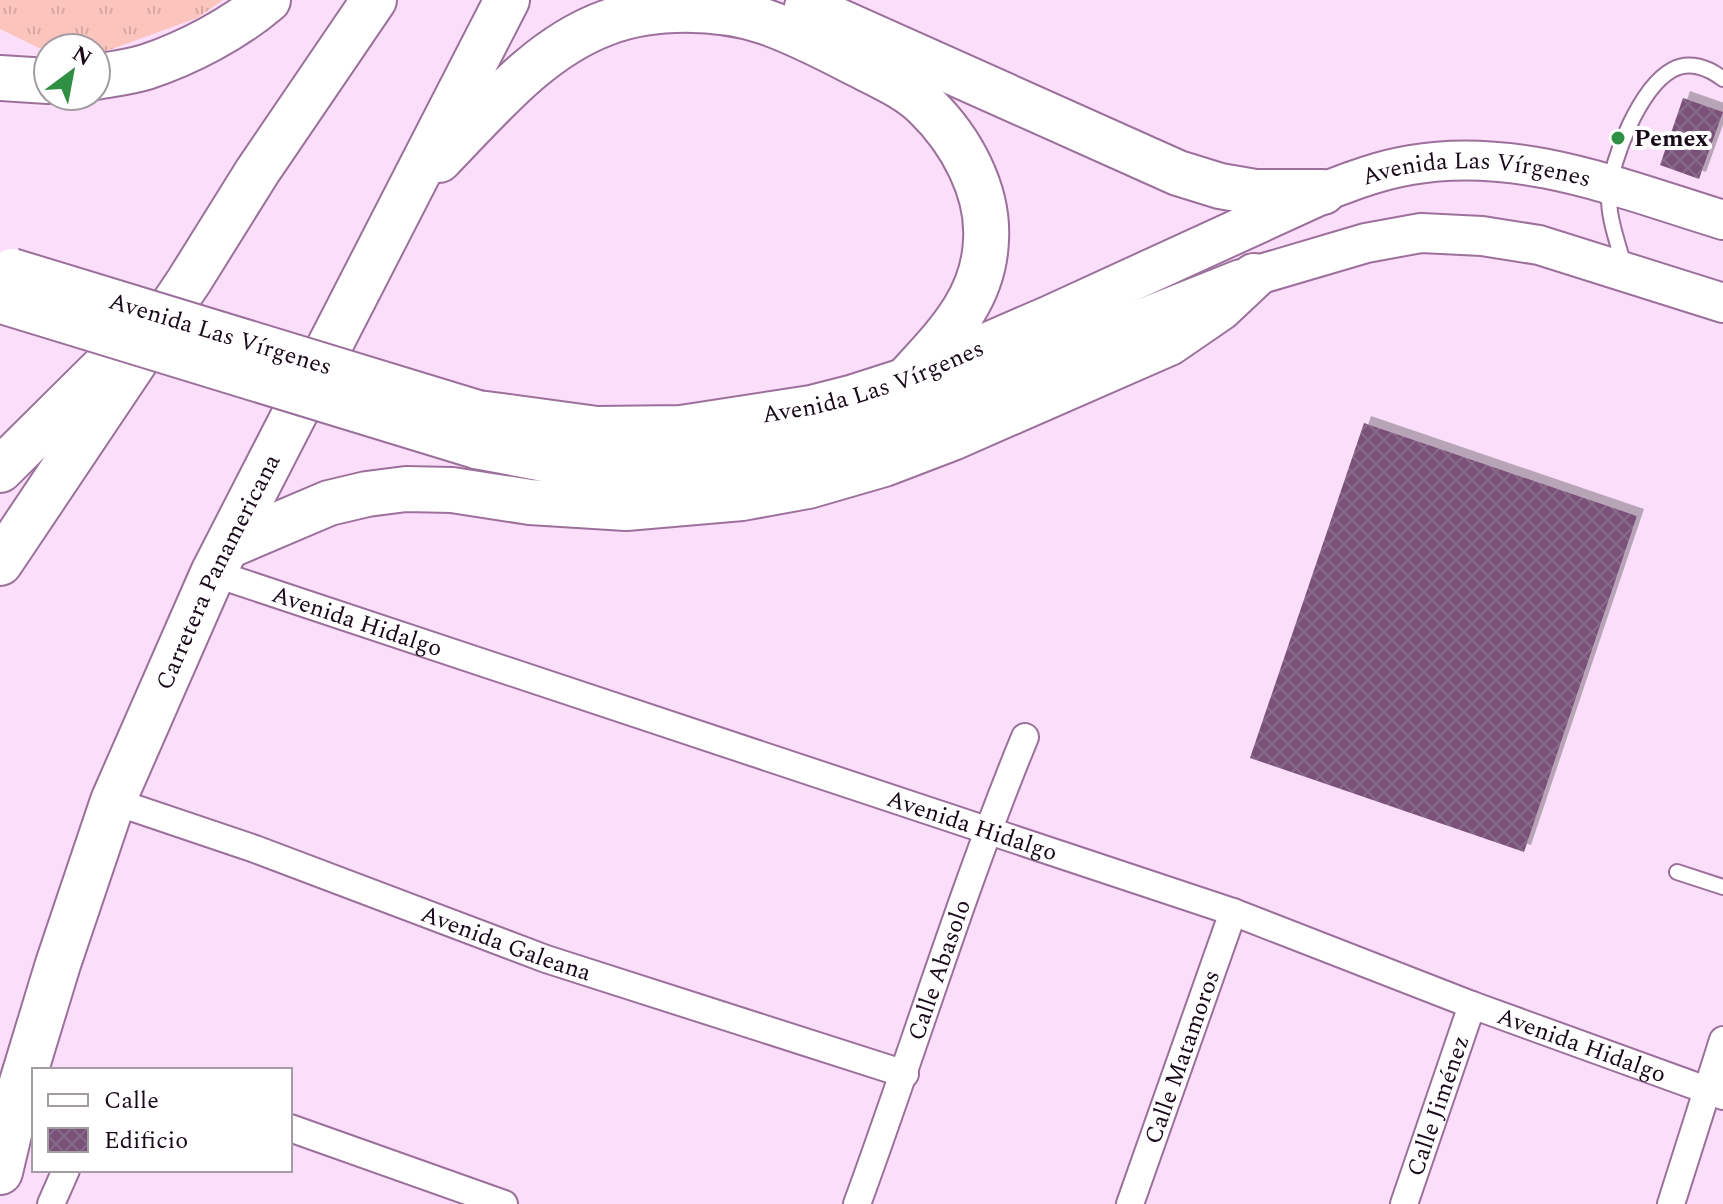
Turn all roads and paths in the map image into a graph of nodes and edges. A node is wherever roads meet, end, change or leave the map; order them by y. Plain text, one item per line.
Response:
1 (268, 0) edge
2 (374, 0) edge
3 (507, 0) edge
4 (791, 0) edge
5 (112, 74) edge
6 (0, 78) edge
7 (1723, 79) edge
8 (32, 80) edge
9 (1610, 185) junction
10 (411, 187) junction
11 (1323, 192) junction
12 (1723, 220) edge
13 (1625, 270) junction
14 (1254, 276) junction
15 (189, 281) junction
16 (4, 285) edge
17 (1723, 303) edge
18 (907, 379) junction
19 (477, 429) junction
20 (0, 470) edge
21 (220, 560) junction
22 (0, 563) edge
23 (1025, 737) dead end
24 (113, 801) junction
25 (987, 828) junction
26 (1677, 872) dead end
27 (1723, 887) edge
28 (1233, 912) junction
29 (1472, 1005) junction
30 (1723, 1040) edge
31 (905, 1074) junction
32 (1714, 1093) edge
33 (292, 1129) edge
34 (0, 1172) edge
35 (65, 1172) edge
36 (51, 1204) edge
37 (504, 1204) edge
38 (857, 1204) edge
39 (1130, 1204) edge
40 (1404, 1204) edge
41 (1671, 1204) edge

1 - 5 highway
2 - 15 highway
3 - 10 highway, Carretera Panamericana
4 - 11 highway
6 - 8 highway
7 - 9 lane
9 - 11 street, Avenida Las Vírgenes
9 - 12 street, Avenida Las Vírgenes
9 - 13 lane
10 - 18 highway
10 - 21 highway, Carretera Panamericana
11 - 18 main road, Avenida Las Vírgenes
13 - 14 street, Avenida Las Vírgenes
13 - 17 street, Avenida Las Vírgenes
14 - 19 main road, Avenida Las Vírgenes
14 - 21 highway
15 - 20 highway
15 - 22 highway
16 - 19 main road, Avenida Las Vírgenes, bridge
18 - 19 main road, Avenida Las Vírgenes
21 - 24 highway, Carretera Panamericana
21 - 25 street, Avenida Hidalgo
23 - 25 street, Calle Abasolo
24 - 31 street, Avenida Galeana
24 - 34 highway, Carretera Panamericana
25 - 28 street, Avenida Hidalgo
25 - 31 street, Calle Abasolo
26 - 27 lane
28 - 29 street, Avenida Hidalgo
28 - 39 street, Calle Matamoros
29 - 32 street, Avenida Hidalgo
29 - 40 street, Calle Jiménez
30 - 32 street
31 - 38 street, Calle Abasolo
32 - 41 street
33 - 37 street
35 - 36 street

